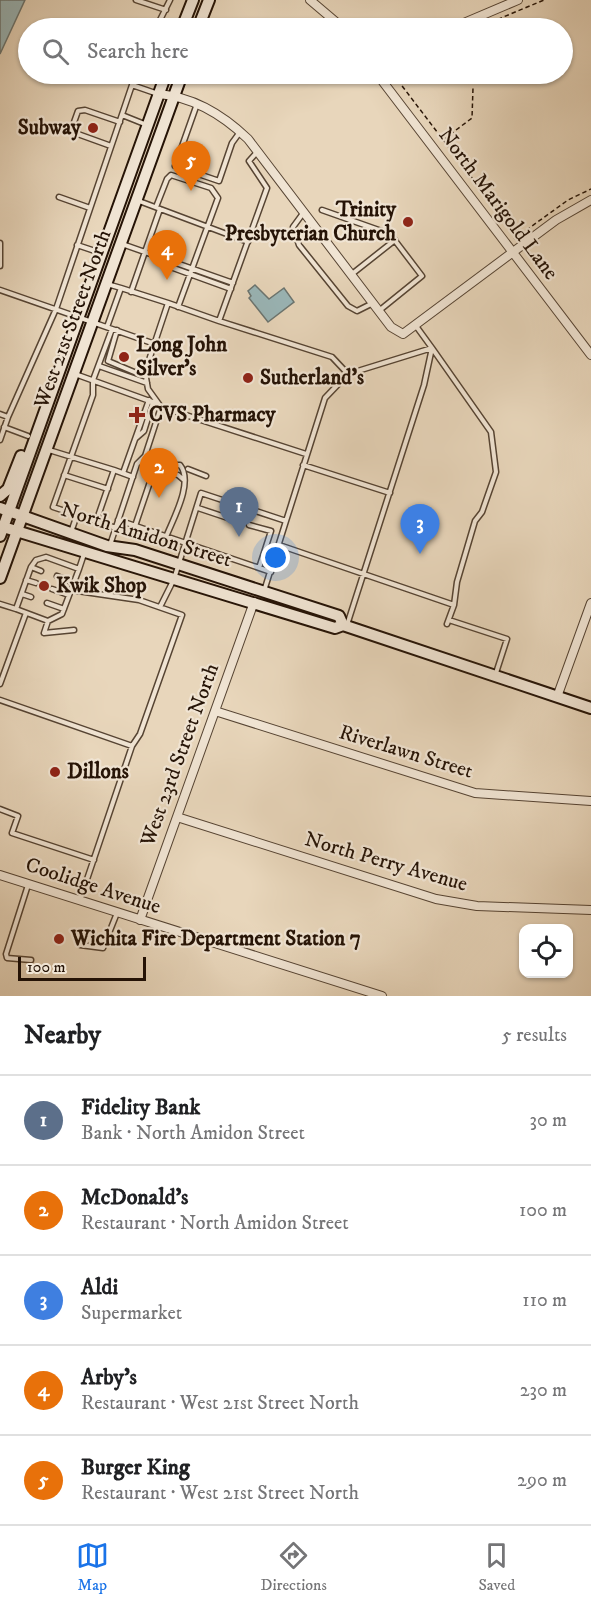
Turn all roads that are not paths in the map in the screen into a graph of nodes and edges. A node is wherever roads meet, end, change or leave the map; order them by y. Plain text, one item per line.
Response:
1 (136, 0) edge
2 (170, 0) edge
3 (192, 0) edge
4 (209, 0) edge
5 (310, 0) edge
6 (518, 0) edge
7 (166, 10) junction
8 (162, 18) edge
9 (186, 18) edge
10 (202, 18) edge
11 (331, 18) edge
12 (476, 18) edge
13 (162, 84) edge
14 (178, 84) edge
15 (385, 84) edge
16 (132, 85) joint
17 (159, 94) junction
18 (174, 95) junction
19 (197, 104) junction
20 (122, 116) junction
21 (120, 122) junction
22 (148, 125) junction
23 (240, 131) junction
24 (111, 146) junction
25 (259, 151) junction
26 (59, 197) dead end
27 (137, 200) junction
28 (591, 200) edge
29 (90, 208) junction
30 (158, 208) junction
31 (322, 210) dead end
32 (304, 212) junction
33 (208, 227) junction
34 (394, 240) junction
35 (248, 242) junction
36 (0, 243) edge
37 (121, 244) junction
38 (77, 245) junction
39 (513, 252) junction
40 (145, 253) junction
41 (101, 254) junction
42 (0, 266) edge
43 (190, 272) junction
44 (351, 274) junction
45 (233, 283) junction
46 (107, 284) junction
47 (121, 288) junction
48 (0, 290) edge
49 (231, 290) junction
50 (131, 292) junction
51 (168, 303) junction
52 (372, 303) junction
53 (178, 307) junction
54 (56, 309) junction
55 (379, 311) junction
56 (78, 317) junction
57 (219, 321) junction
58 (93, 322) junction
59 (416, 326) junction
60 (109, 328) junction
61 (117, 330) junction
62 (155, 344) junction
63 (432, 348) junction
64 (591, 356) edge
65 (99, 366) junction
66 (74, 373) junction
67 (348, 374) junction
68 (146, 377) junction
69 (55, 380) junction
70 (93, 381) junction
71 (147, 383) junction
72 (151, 401) junction
73 (160, 405) junction
74 (0, 414) edge
75 (8, 417) junction
76 (2, 430) edge
77 (28, 436) junction
78 (0, 440) edge
79 (46, 449) junction
80 (306, 454) junction
81 (145, 456) junction
82 (71, 457) junction
83 (168, 465) junction
84 (303, 465) junction
85 (188, 469) dead end
86 (114, 470) junction
87 (160, 470) junction
88 (123, 473) junction
89 (64, 475) junction
90 (207, 476) dead end
91 (133, 477) junction
92 (185, 481) junction
93 (108, 489) junction
94 (390, 493) junction
95 (0, 496) edge
96 (198, 508) junction
97 (4, 510) edge
98 (77, 515) junction
99 (22, 516) junction
100 (118, 520) junction
101 (237, 521) dead end
102 (286, 521) junction
103 (96, 522) junction
104 (249, 525) dead end
105 (135, 526) junction
106 (116, 528) junction
107 (1, 530) edge
108 (16, 531) junction
109 (71, 533) junction
110 (166, 537) junction
111 (186, 544) junction
112 (279, 545) junction
113 (110, 546) junction
114 (84, 553) junction
115 (179, 565) junction
116 (31, 567) junction
117 (259, 568) junction
118 (79, 569) junction
119 (41, 571) dead end
120 (271, 572) junction
121 (364, 573) junction
122 (57, 576) dead end
123 (0, 578) edge
124 (174, 579) junction
125 (26, 580) junction
126 (36, 583) dead end
127 (74, 583) junction
128 (52, 589) dead end
129 (70, 592) junction
130 (264, 592) junction
131 (22, 594) junction
132 (31, 597) dead end
133 (254, 602) junction
134 (47, 603) dead end
135 (591, 603) edge
136 (0, 604) edge
137 (454, 605) junction
138 (160, 607) junction
139 (16, 609) junction
140 (64, 609) junction
141 (26, 613) junction
142 (48, 621) junction
143 (344, 626) junction
144 (74, 630) dead end
145 (495, 676) junction
146 (0, 684) edge
147 (557, 697) junction
148 (0, 700) edge
149 (591, 708) edge
150 (215, 711) junction
151 (132, 746) junction
152 (591, 801) edge
153 (0, 809) edge
154 (177, 817) junction
155 (94, 860) junction
156 (0, 875) edge
157 (29, 884) junction
158 (80, 901) junction
159 (591, 910) edge
160 (117, 913) junction
161 (140, 920) junction
162 (80, 945) dead end
163 (32, 960) dead end
164 (382, 996) edge

1 - 7 lane
2 - 7 lane
3 - 9 main road
4 - 10 main road
5 - 11 street
6 - 12 street
7 - 8 lane
13 - 17 main road, West 21st Street North
14 - 18 main road, West 21st Street North
15 - 39 street, North Marigold Lane
16 - 17 lane
16 - 20 lane
17 - 18 street
17 - 22 main road, West 21st Street North
18 - 19 street
18 - 27 main road, West 21st Street North
19 - 23 street
19 - 23 lane
20 - 21 lane
20 - 22 lane
21 - 24 lane
21 - 24 lane
22 - 41 main road, West 21st Street North
23 - 25 street
24 - 29 lane
25 - 32 street
25 - 35 lane
26 - 29 lane
27 - 30 lane
27 - 37 main road, West 21st Street North
28 - 39 street
29 - 38 lane
30 - 33 lane
30 - 33 lane
30 - 40 lane
31 - 34 lane
32 - 44 street
32 - 52 lane
33 - 35 lane
33 - 43 lane
34 - 44 lane
34 - 55 lane
35 - 45 lane
36 - 42 lane
37 - 40 lane
37 - 46 main road, West 21st Street North
38 - 41 lane
38 - 54 lane
39 - 59 street
39 - 64 street, North Marigold Lane
40 - 43 lane
40 - 50 lane
41 - 56 main road, West 21st Street North
43 - 45 lane
43 - 49 lane
43 - 53 lane
44 - 52 street
45 - 49 lane
46 - 47 lane
46 - 58 main road, West 21st Street North
47 - 50 lane
47 - 60 lane
48 - 54 lane
49 - 57 lane
50 - 51 lane
51 - 53 lane
51 - 62 lane
52 - 55 street
53 - 57 lane
54 - 56 lane
54 - 75 lane
55 - 59 street
56 - 58 lane
56 - 69 main road, West 21st Street North
57 - 67 lane
58 - 60 lane
58 - 66 main road, West 21st Street North
59 - 63 lane
60 - 61 lane
60 - 65 lane
61 - 62 lane
61 - 68 lane
62 - 68 lane
63 - 67 lane
63 - 94 lane
63 - 137 lane
65 - 70 lane
65 - 71 lane
66 - 70 lane
66 - 79 main road, West 21st Street North
67 - 80 lane
68 - 71 lane
69 - 77 main road
69 - 97 main road, West 21st Street North
70 - 72 lane
70 - 82 lane
71 - 73 lane
72 - 73 lane
72 - 88 lane
73 - 80 lane
73 - 81 lane
74 - 75 lane
75 - 76 lane
76 - 77 lane
76 - 78 lane
77 - 95 main road
79 - 82 lane
79 - 99 main road, West 21st Street North
80 - 84 lane
81 - 83 lane
81 - 91 lane
82 - 86 lane
82 - 89 lane
83 - 87 lane
83 - 92 lane
84 - 94 lane
84 - 102 lane
85 - 90 lane
86 - 88 lane
86 - 93 lane
87 - 92 lane
87 - 105 lane
88 - 91 lane
89 - 93 lane
89 - 98 lane
91 - 100 lane
92 - 110 lane
93 - 103 lane
94 - 121 lane
96 - 101 lane
96 - 102 lane
96 - 111 lane
97 - 99 main road, North Amidon Street
97 - 107 main road, West 21st Street North
98 - 103 lane
98 - 109 lane
99 - 108 main road, West 21st Street North
99 - 109 main road, North Amidon Street
100 - 105 lane
100 - 106 lane
102 - 112 lane
103 - 106 lane
104 - 117 lane
105 - 110 lane
106 - 113 lane
107 - 108 main road, North Amidon Street
108 - 114 main road, North Amidon Street
108 - 123 main road, West 21st Street North
109 - 113 main road, North Amidon Street
110 - 111 lane
111 - 115 lane
111 - 117 lane
112 - 120 lane
112 - 121 lane
113 - 115 main road, North Amidon Street
114 - 118 lane
114 - 124 main road, North Amidon Street
115 - 124 lane
115 - 130 main road, North Amidon Street
116 - 118 lane
116 - 119 lane
116 - 125 lane
117 - 120 lane
118 - 127 lane
120 - 130 lane
121 - 137 lane
121 - 143 lane
122 - 127 lane
124 - 133 main road, North Amidon Street
124 - 138 lane
125 - 126 lane
125 - 131 lane
127 - 129 lane
128 - 129 lane
129 - 138 lane
129 - 140 lane
130 - 143 main road, North Amidon Street
131 - 132 lane
131 - 139 lane
133 - 143 main road, North Amidon Street
133 - 150 street, West 23rd Street North
134 - 140 lane
135 - 147 street
136 - 139 lane
137 - 145 lane
138 - 151 lane
139 - 141 lane
140 - 142 lane
141 - 142 lane
141 - 146 lane
142 - 144 lane
143 - 145 main road, North Amidon Street
145 - 147 main road, North Amidon Street
147 - 149 main road, North Amidon Street
148 - 151 lane
150 - 152 street, Riverlawn Street
150 - 154 street, West 23rd Street North
151 - 155 lane
153 - 155 lane
154 - 159 street, North Perry Avenue
154 - 161 street, West 23rd Street North
155 - 158 lane
156 - 157 street, Coolidge Avenue
157 - 158 street, Coolidge Avenue
157 - 163 lane
158 - 160 street, Coolidge Avenue
160 - 161 street, Coolidge Avenue
160 - 162 lane
161 - 164 street, Coolidge Avenue

